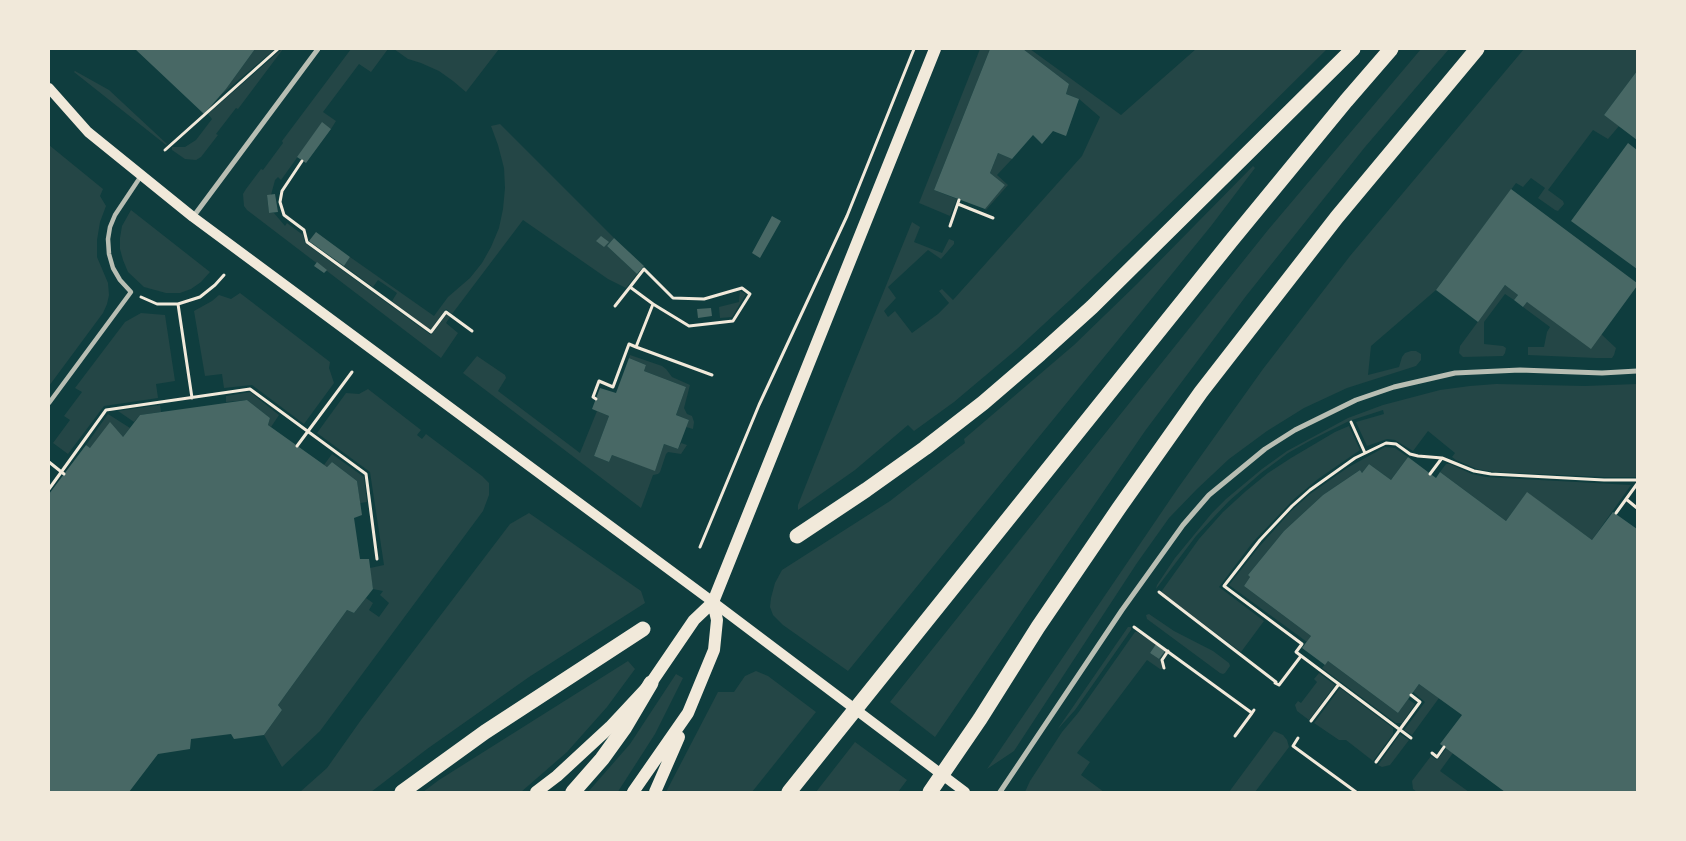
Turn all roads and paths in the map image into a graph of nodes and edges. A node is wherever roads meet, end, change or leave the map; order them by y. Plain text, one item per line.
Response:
1 (278, 49) edge
2 (318, 49) edge
3 (914, 49) edge
4 (935, 49) edge
5 (1353, 49) edge
6 (1391, 49) edge
7 (1477, 49) edge
8 (49, 88) edge
9 (165, 150) dead end
10 (302, 161) dead end
11 (142, 175) junction
12 (193, 217) junction
13 (993, 218) dead end
14 (950, 226) dead end
15 (224, 275) dead end
16 (630, 287) junction
17 (131, 292) junction
18 (178, 304) junction
19 (653, 304) junction
20 (614, 306) dead end
21 (472, 331) dead end
22 (636, 347) junction
23 (1637, 371) edge
24 (352, 372) dead end
25 (712, 375) dead end
26 (192, 398) junction
27 (596, 399) dead end
28 (49, 403) edge
29 (1351, 422) dead end
30 (308, 432) junction
31 (297, 446) dead end
32 (1365, 453) junction
33 (1442, 458) junction
34 (49, 462) edge
35 (63, 473) junction
36 (1430, 474) dead end
37 (1637, 480) edge
38 (1637, 484) edge
39 (49, 489) edge
40 (1626, 499) junction
41 (1637, 508) edge
42 (1616, 514) dead end
43 (797, 536) dead end
44 (700, 547) dead end
45 (377, 559) dead end
46 (1159, 592) dead end
47 (713, 602) junction
48 (1134, 627) dead end
49 (643, 629) dead end
50 (1168, 651) junction
51 (1300, 656) junction
52 (1164, 668) dead end
53 (651, 683) junction
54 (1339, 684) junction
55 (1411, 695) dead end
56 (688, 714) junction
57 (1311, 721) dead end
58 (1400, 730) junction
59 (1235, 736) dead end
60 (1298, 738) dead end
61 (1410, 738) dead end
62 (1444, 747) dead end
63 (1432, 753) dead end
64 (1376, 762) dead end
65 (930, 791) edge
66 (1355, 791) edge
67 (402, 792) edge
68 (536, 792) edge
69 (573, 792) edge
70 (633, 792) edge
71 (655, 792) edge
72 (789, 792) edge
73 (965, 792) edge
74 (1000, 792) edge

1 - 9 path
2 - 12 street
3 - 44 path
4 - 47 main road
5 - 43 highway
6 - 72 highway
7 - 65 highway
8 - 11 main road
10 - 21 path
11 - 12 main road
11 - 17 street
12 - 47 main road
13 - 14 path
15 - 18 path
16 - 19 path
16 - 19 path
16 - 20 path
17 - 18 path
17 - 28 street
18 - 26 path
19 - 22 path
22 - 25 path
22 - 27 path
23 - 74 street
24 - 30 path
26 - 30 path
26 - 35 path
29 - 32 path
30 - 31 path
30 - 45 path
32 - 33 path
32 - 51 path
33 - 36 path
33 - 37 path
34 - 35 path
35 - 39 path
38 - 40 path
40 - 41 path
40 - 42 path
46 - 51 path
47 - 53 main road
47 - 56 main road
47 - 73 main road
48 - 50 path
49 - 67 highway
50 - 52 path
50 - 59 path
51 - 54 path
53 - 68 main road
53 - 69 highway
54 - 57 path
54 - 58 path
55 - 58 path
56 - 70 main road
56 - 71 main road
58 - 61 path
58 - 64 path
60 - 66 path
62 - 63 path

